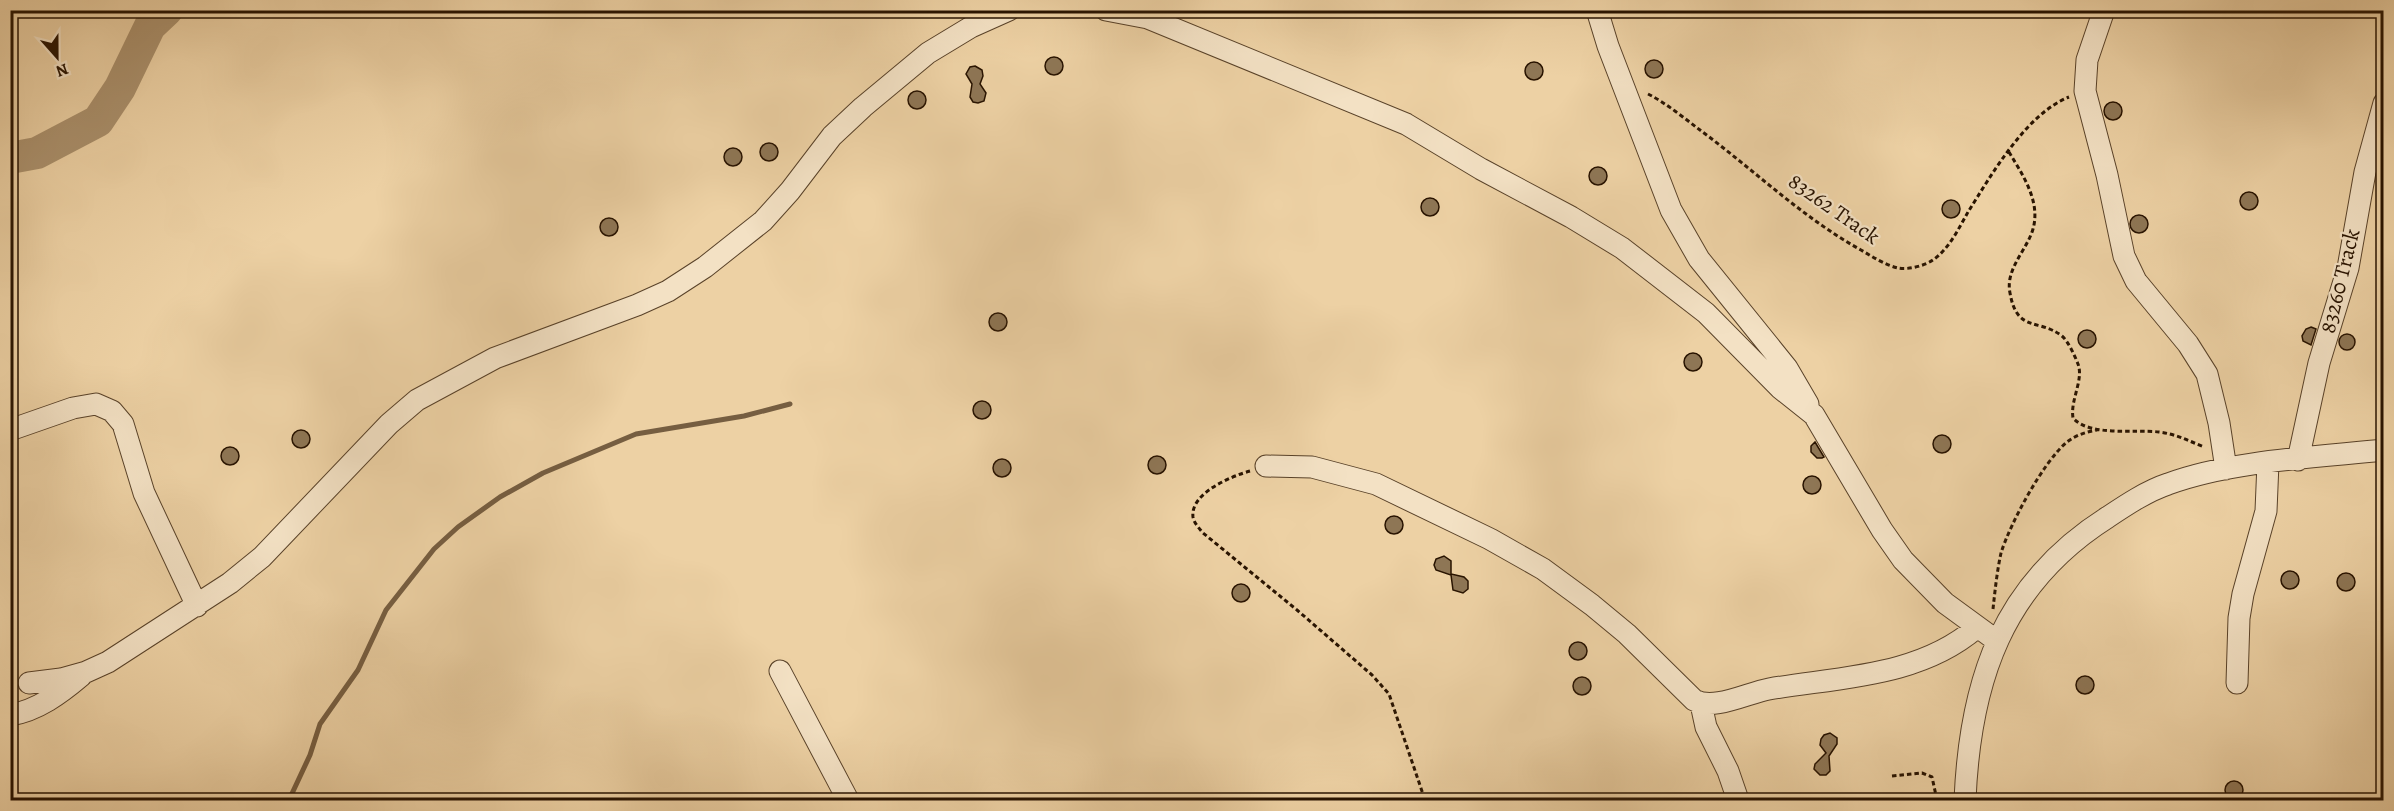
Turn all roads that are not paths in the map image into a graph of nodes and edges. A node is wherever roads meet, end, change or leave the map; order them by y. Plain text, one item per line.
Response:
1 (1009, 10) edge
2 (1106, 10) edge
3 (1597, 10) edge
4 (2104, 10) edge
5 (2384, 103) edge
6 (1814, 415) junction
7 (10, 430) edge
8 (2384, 450) edge
9 (2224, 460) junction
10 (2298, 460) junction
11 (2268, 463) junction
12 (1266, 466) road end
13 (197, 606) junction
14 (1987, 635) junction
15 (780, 670) dead end
16 (86, 672) junction
17 (29, 682) dead end
18 (2237, 683) dead end
19 (1701, 704) junction
20 (10, 715) edge
21 (848, 801) edge
22 (1738, 801) edge
23 (1965, 801) edge

1 - 13 street
2 - 6 street
3 - 6 street
4 - 9 street
5 - 10 street, 83260 Track
6 - 14 street
7 - 13 street
8 - 10 street
9 - 11 street
9 - 14 street
10 - 11 street
11 - 18 street
12 - 19 street
13 - 16 street
14 - 19 street
14 - 23 street
15 - 21 street
16 - 17 street
16 - 20 street
19 - 22 street

